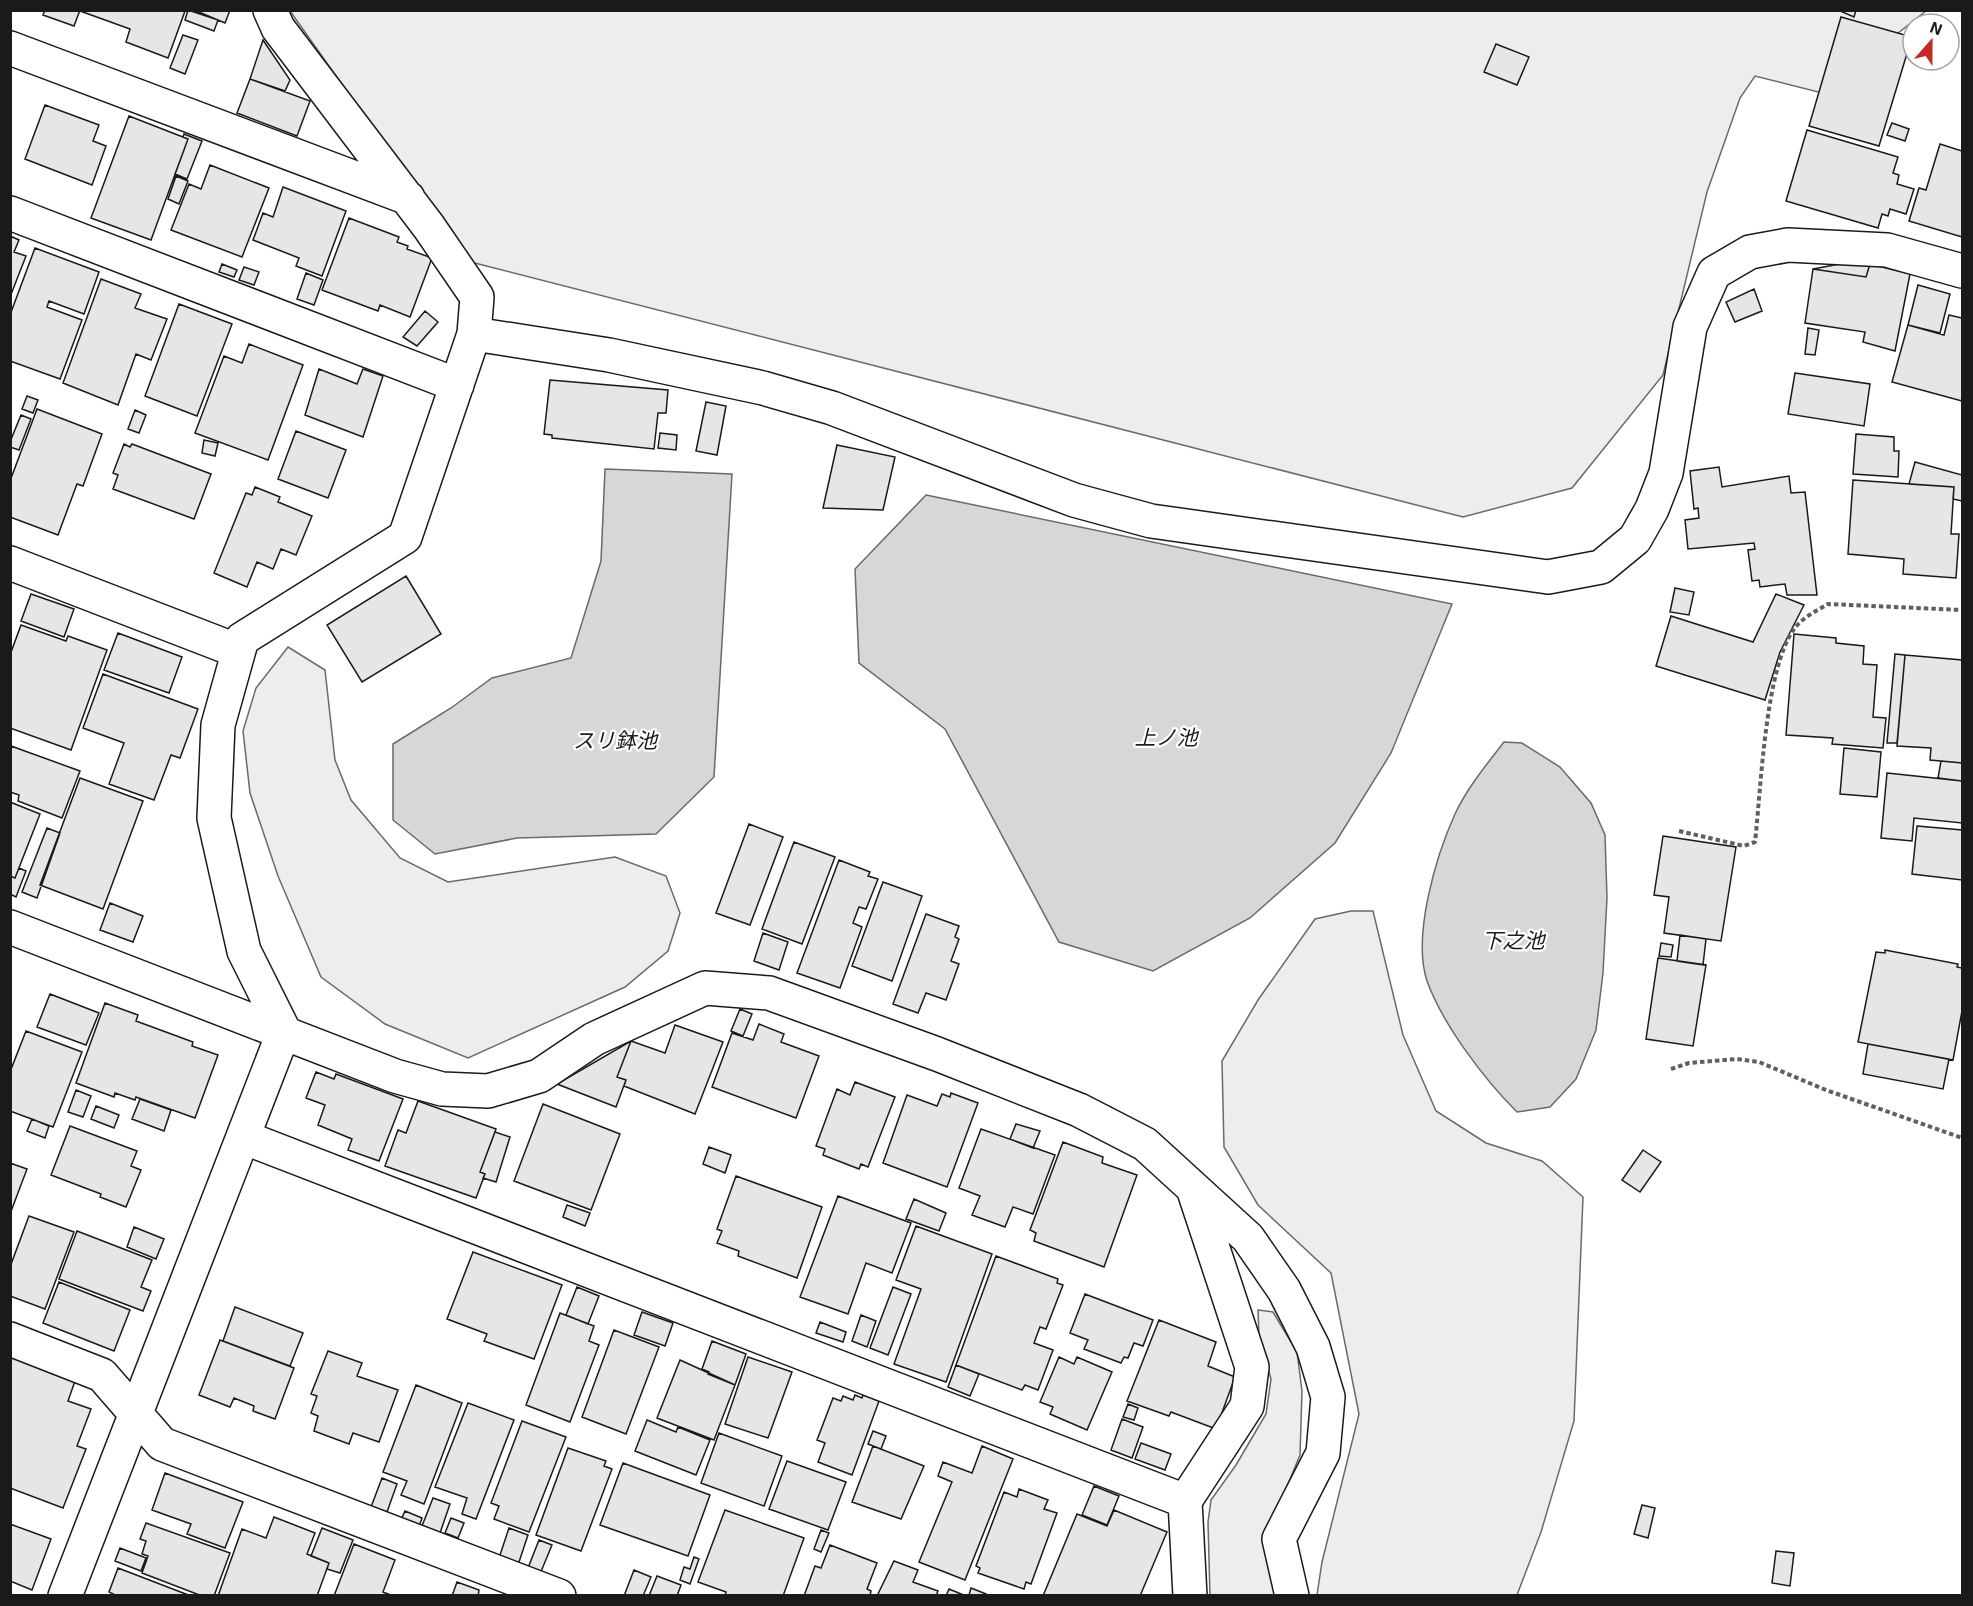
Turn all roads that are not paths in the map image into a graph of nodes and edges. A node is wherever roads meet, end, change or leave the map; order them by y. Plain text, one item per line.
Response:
1 (270, 10) edge
2 (10, 48) edge
3 (408, 198) junction
4 (10, 213) edge
5 (1962, 271) edge
6 (474, 334) junction
7 (457, 385) junction
8 (10, 563) edge
9 (238, 651) junction
10 (10, 927) edge
11 (284, 1031) junction
12 (243, 1137) junction
13 (1191, 1184) junction
14 (10, 1339) edge
15 (136, 1414) junction
16 (1185, 1501) junction
17 (65, 1596) edge
18 (559, 1596) edge
19 (1190, 1596) edge
20 (1292, 1596) edge

1 - 3 street
2 - 3 street
3 - 6 street
4 - 7 street
5 - 6 street
6 - 7 street
7 - 9 street
8 - 9 street
9 - 11 street
10 - 11 street
11 - 12 street
11 - 13 street
12 - 15 street
12 - 16 street
13 - 16 street
13 - 20 street
14 - 15 street
15 - 17 street
15 - 18 street
16 - 19 street

